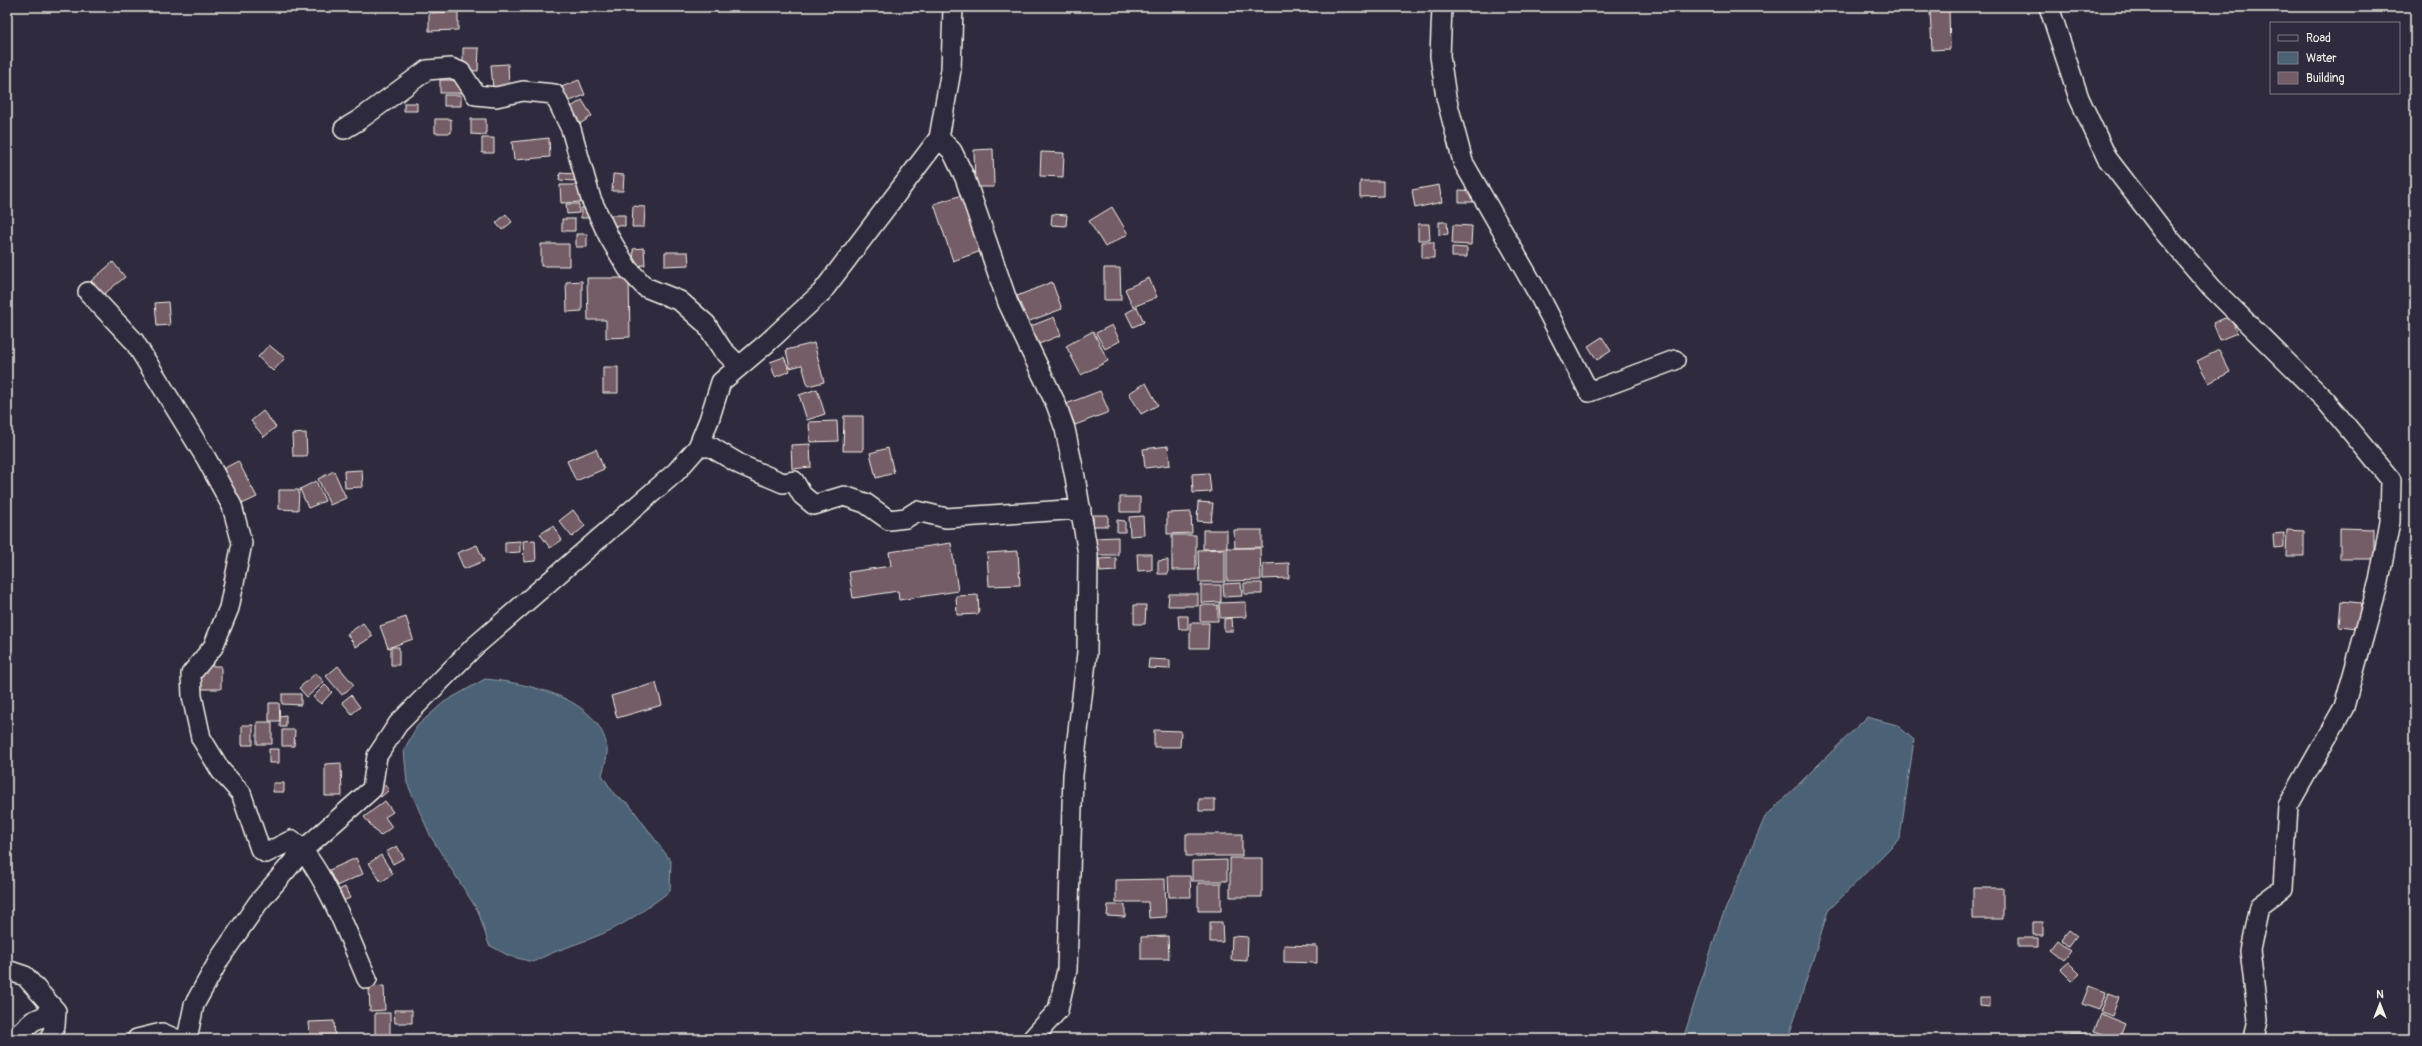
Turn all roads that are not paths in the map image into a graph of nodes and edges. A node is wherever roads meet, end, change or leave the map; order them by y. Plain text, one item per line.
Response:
1 (953, 7) edge
2 (1442, 7) edge
3 (2049, 7) edge
4 (344, 129) dead end
5 (939, 138) junction
6 (88, 292) dead end
7 (1675, 360) dead end
8 (739, 366) junction
9 (698, 447) junction
10 (1081, 510) junction
11 (304, 849) junction
12 (7, 970) edge
13 (367, 978) dead end
14 (56, 1011) junction
15 (13, 1039) edge
16 (50, 1039) edge
17 (137, 1039) edge
18 (176, 1039) edge
19 (186, 1039) edge
20 (1032, 1039) edge
21 (2254, 1039) edge

1 - 5 street
2 - 7 street
3 - 21 street
4 - 8 street
5 - 8 street
5 - 10 street
6 - 11 street
8 - 9 street
9 - 10 street
9 - 11 street
10 - 20 street
11 - 13 street
11 - 19 street
12 - 14 street
14 - 15 street
14 - 16 street
17 - 18 street

